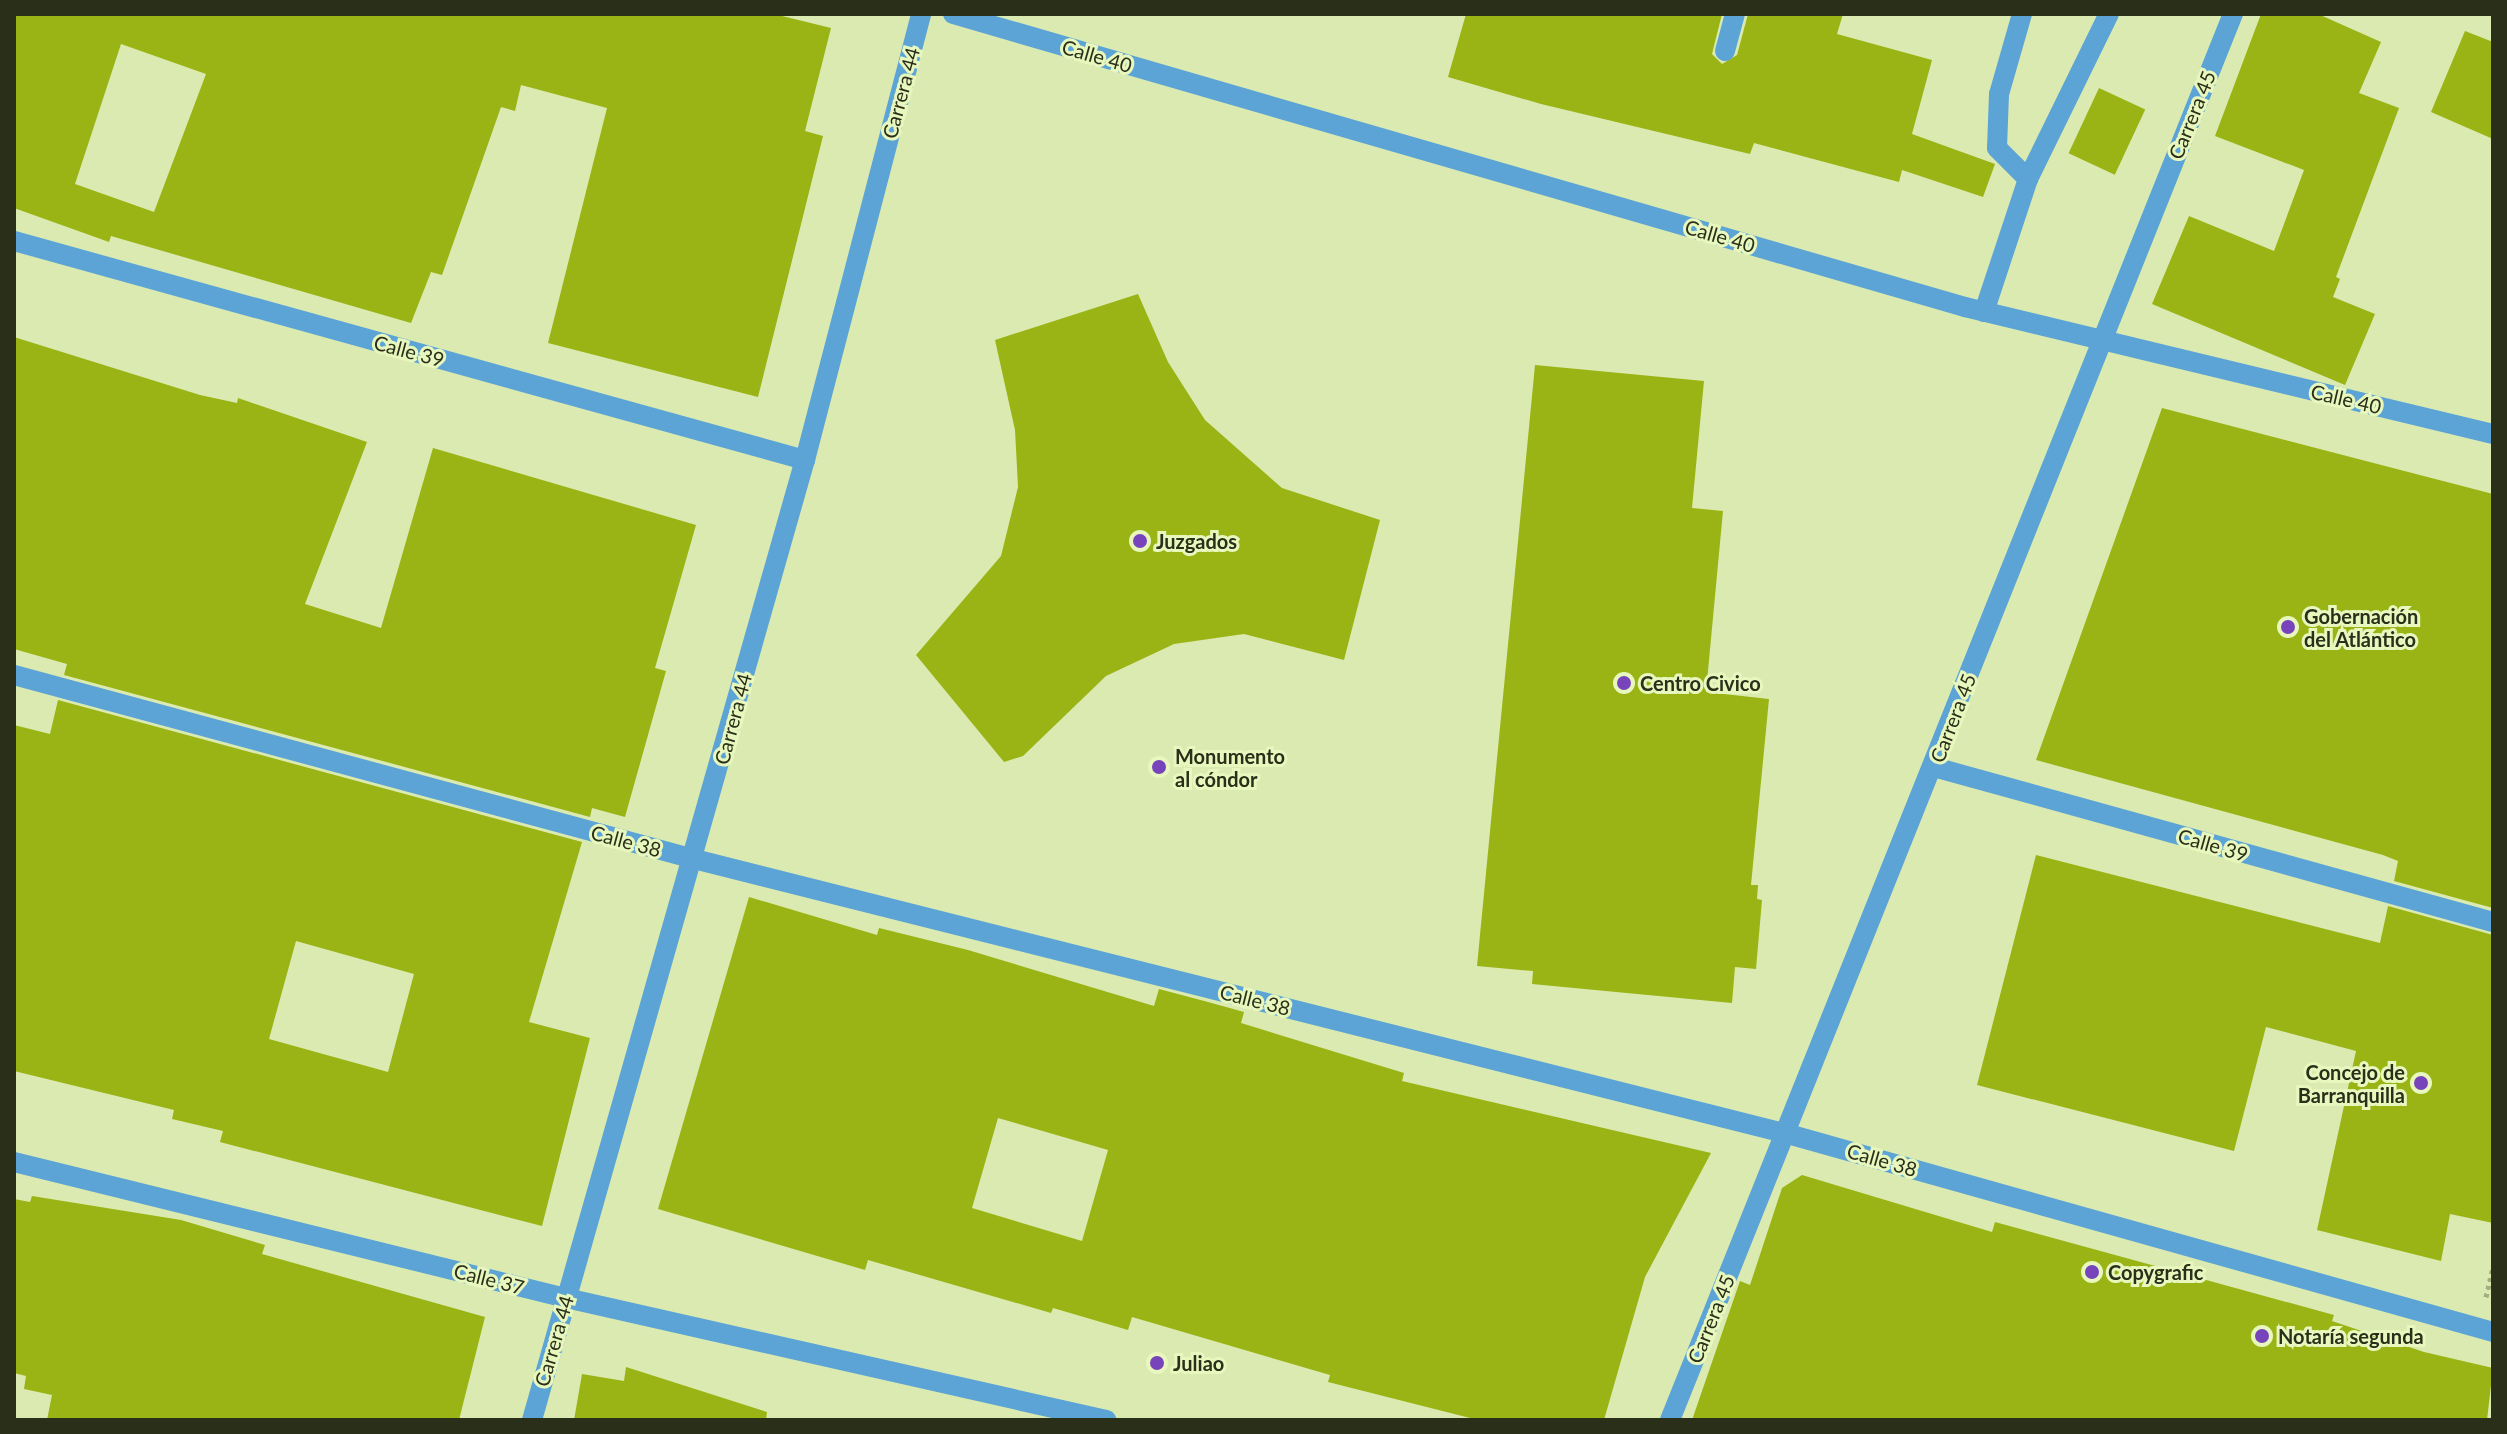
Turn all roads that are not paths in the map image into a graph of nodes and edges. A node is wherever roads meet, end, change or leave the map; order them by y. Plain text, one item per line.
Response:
1 (921, 14) edge
2 (953, 14) edge
3 (1735, 14) edge
4 (2022, 14) edge
5 (2109, 14) edge
6 (2233, 14) edge
7 (1725, 51) dead end
8 (2028, 179) junction
9 (14, 241) edge
10 (1984, 312) junction
11 (2099, 342) junction
12 (2493, 434) edge
13 (805, 460) junction
14 (14, 675) edge
15 (1934, 767) junction
16 (694, 859) junction
17 (2493, 922) edge
18 (1788, 1134) junction
19 (14, 1162) edge
20 (566, 1298) junction
21 (2493, 1332) edge
22 (532, 1420) edge
23 (1106, 1420) edge
24 (1670, 1420) edge

1 - 13 street, Carrera 44
2 - 10 street, Calle 40
3 - 7 street
4 - 8 street
5 - 8 street
6 - 11 street, Carrera 45
8 - 10 street
9 - 13 street, Calle 39
10 - 11 street, Calle 40
11 - 12 street, Calle 40
11 - 15 street, Carrera 45
13 - 16 street, Carrera 44
14 - 16 street, Calle 38
15 - 17 street, Calle 39
15 - 18 street, Carrera 45
16 - 18 street, Calle 38
16 - 20 street, Carrera 44
18 - 21 street, Calle 38
18 - 24 street, Carrera 45
19 - 20 street, Calle 37
20 - 22 street, Carrera 44
20 - 23 street, Calle 37

